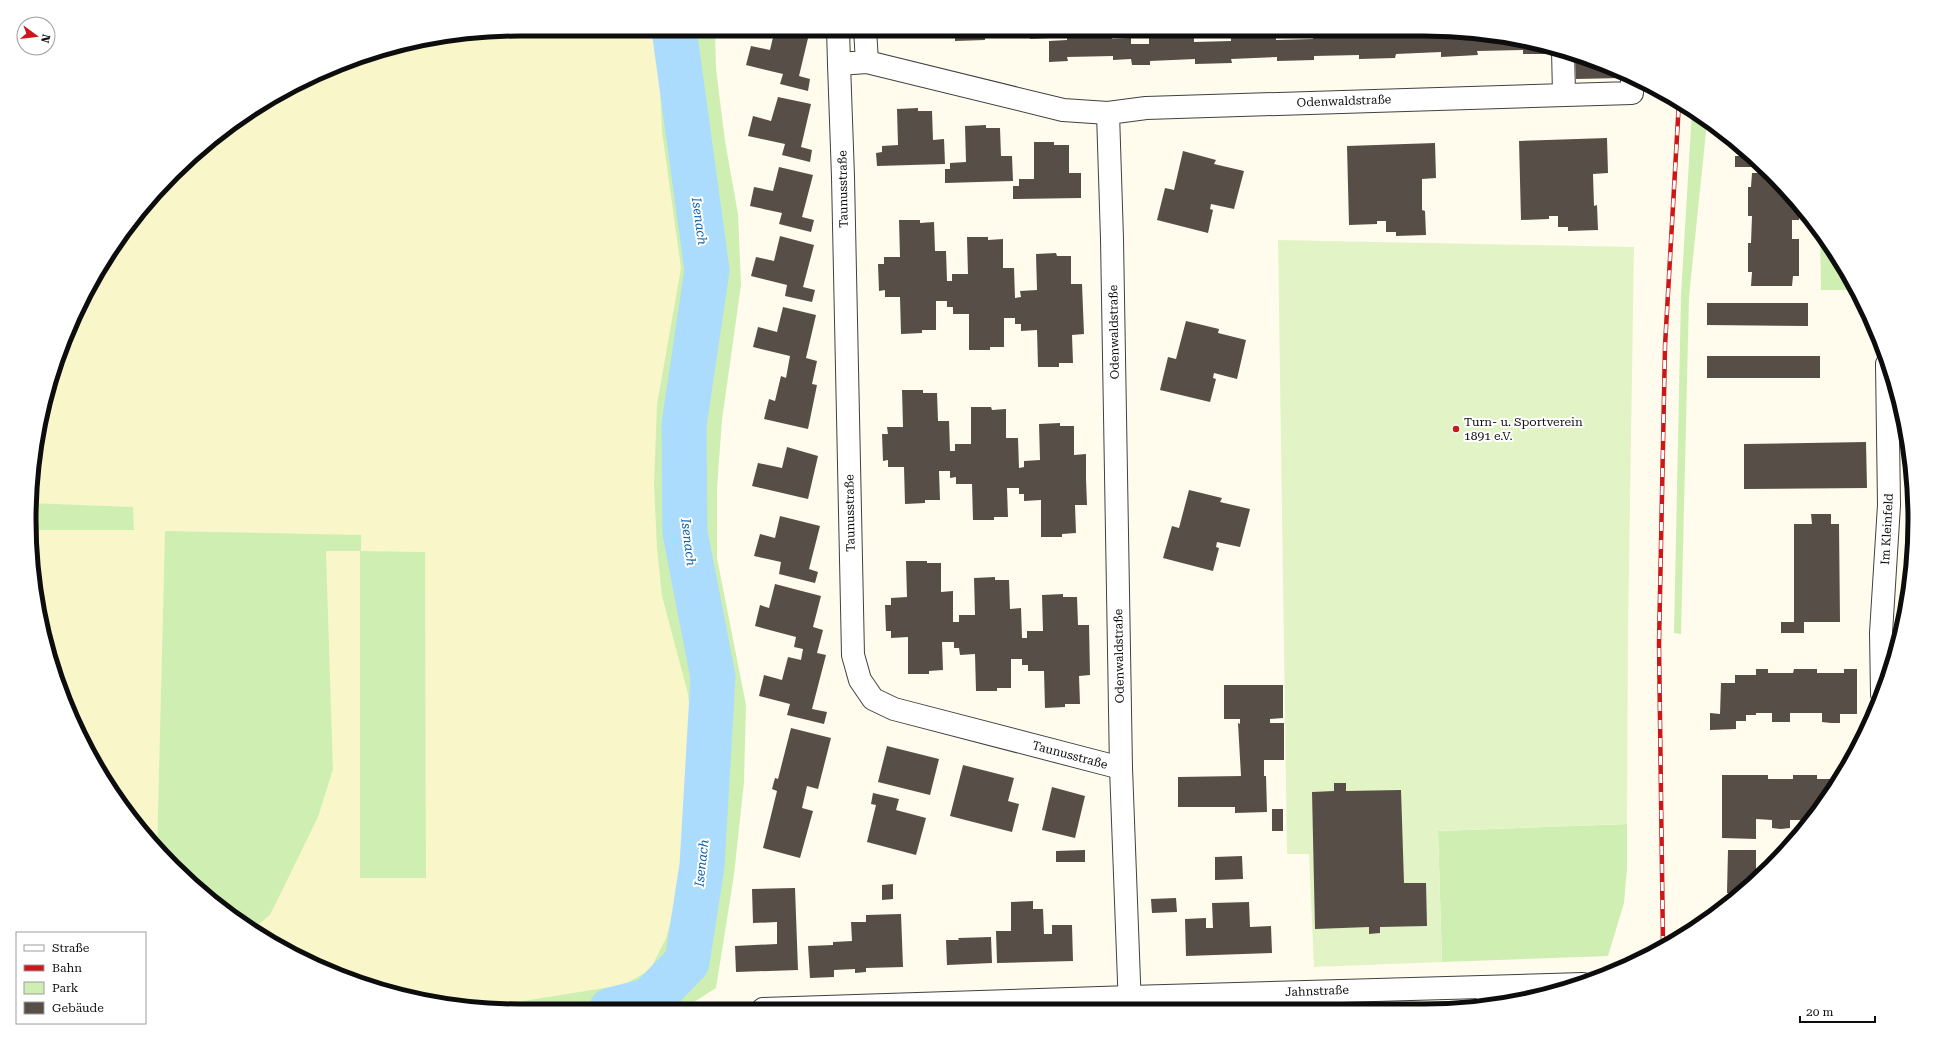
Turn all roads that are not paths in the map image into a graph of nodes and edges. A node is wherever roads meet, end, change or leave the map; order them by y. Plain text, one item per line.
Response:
1 (838, 36) edge
2 (865, 36) edge
3 (1563, 57) edge
4 (867, 62) junction
5 (839, 64) junction
6 (1632, 83) edge
7 (1564, 94) junction
8 (1108, 113) junction
9 (1887, 380) edge
10 (1882, 677) edge
11 (1121, 768) junction
12 (1542, 990) edge
13 (1488, 997) edge
14 (1130, 1002) edge
15 (1025, 1004) edge

1 - 5 street, Taunusstraße
2 - 4 street
3 - 7 street
4 - 5 street
4 - 8 street
5 - 11 street, Taunusstraße
6 - 7 street, Odenwaldstraße
7 - 8 street, Odenwaldstraße
8 - 11 street, Odenwaldstraße
9 - 10 street, Im Kleinfeld
11 - 14 street, Odenwaldstraße
12 - 13 street, Jahnstraße
13 - 14 street, Jahnstraße
14 - 15 street, Jahnstraße

